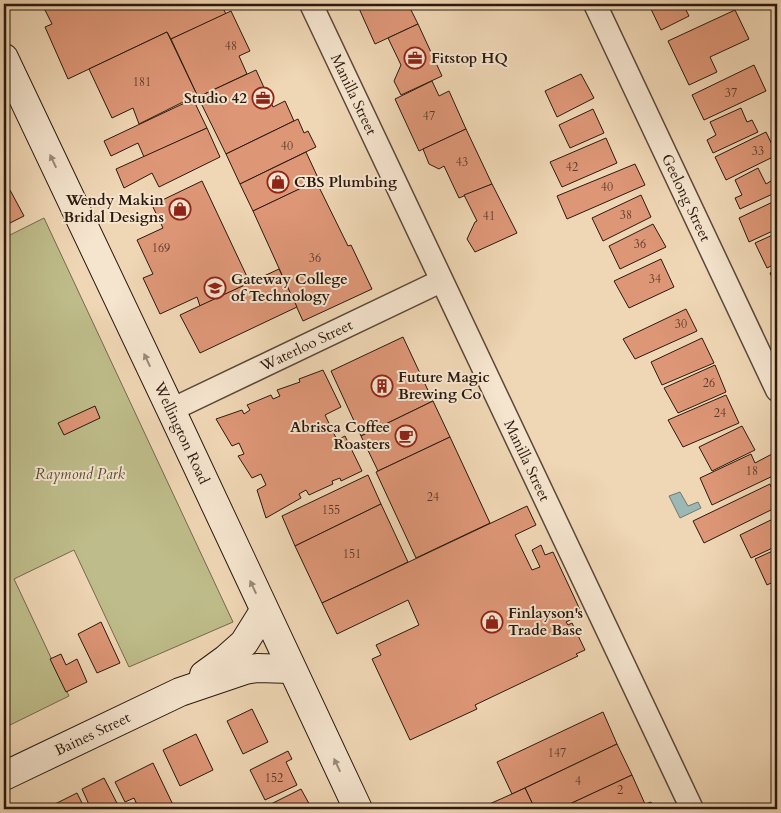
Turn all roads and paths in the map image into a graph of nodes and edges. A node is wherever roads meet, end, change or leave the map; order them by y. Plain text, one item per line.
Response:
1 (311, 4) edge
2 (595, 4) edge
3 (4, 58) edge
4 (441, 281) junction
5 (777, 390) edge
6 (171, 410) junction
7 (264, 611) junction
8 (291, 669) junction
9 (180, 692) junction
10 (4, 776) edge
11 (358, 809) edge
12 (692, 809) edge

1 - 4 street, Manilla Street
2 - 5 street, Geelong Street
6 -> 3 main road, Wellington Road
4 - 6 street, Waterloo Street
4 - 12 street, Manilla Street
7 -> 6 main road, Wellington Road
7 - 8 main road, Wellington Road
7 - 9 main road, Baines Street
8 - 9 main road, Baines Street
11 -> 8 main road, Wellington Road
9 - 10 main road, Baines Street

